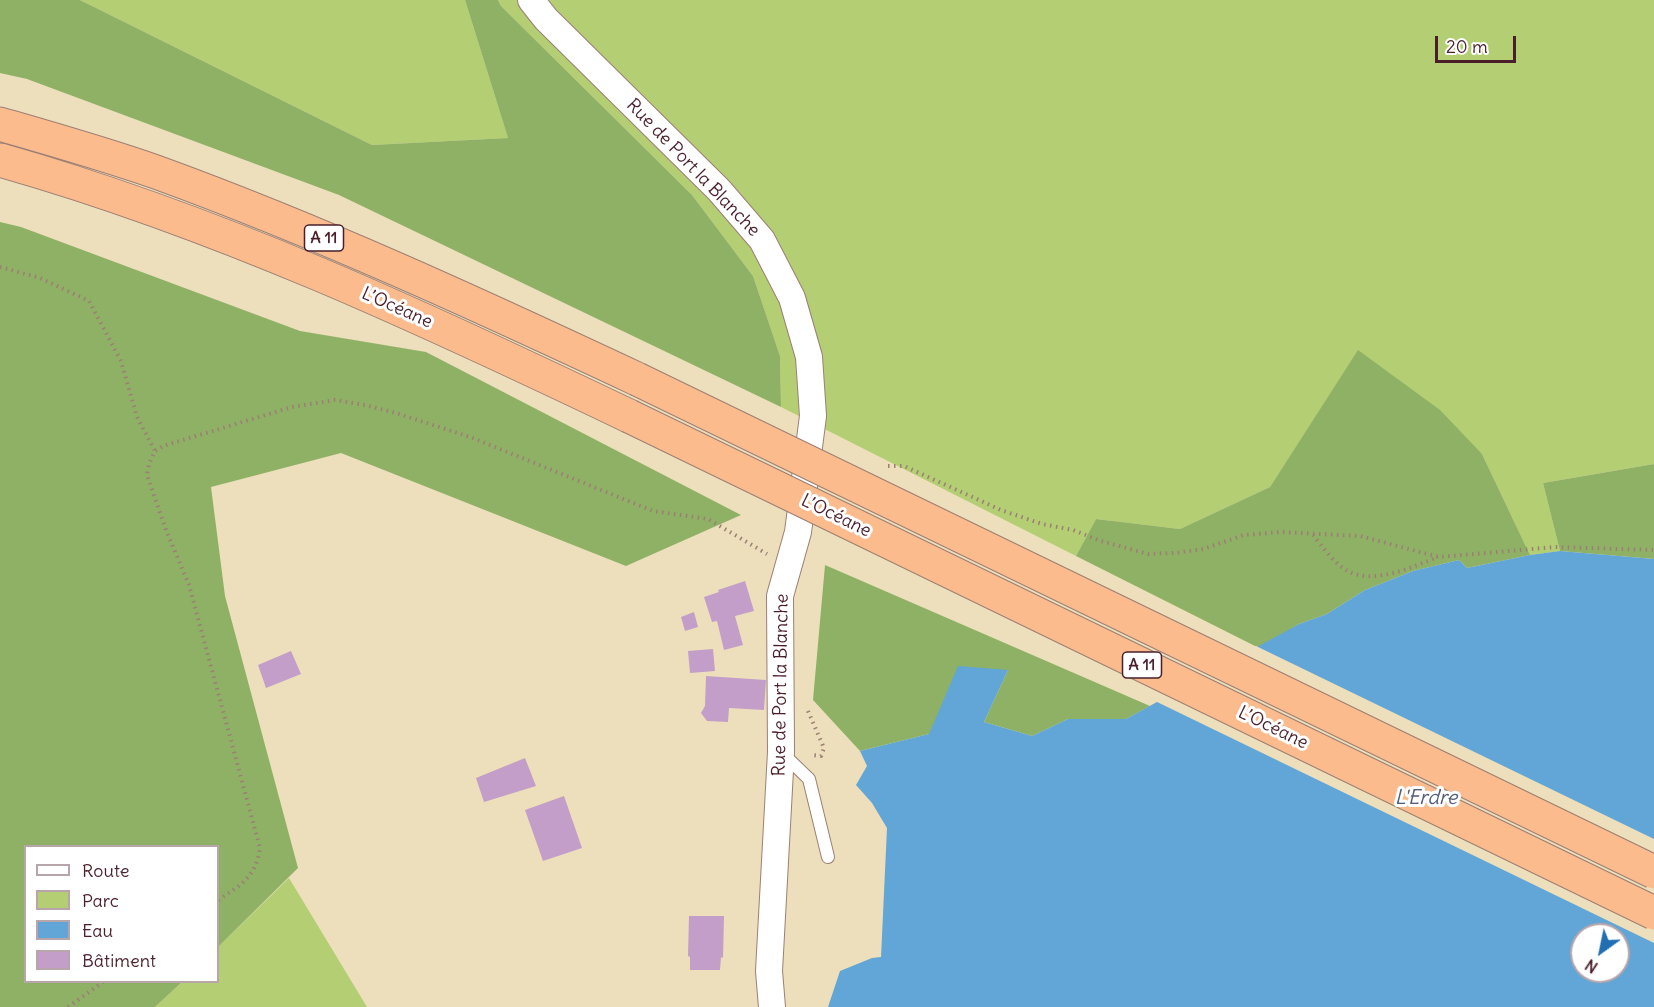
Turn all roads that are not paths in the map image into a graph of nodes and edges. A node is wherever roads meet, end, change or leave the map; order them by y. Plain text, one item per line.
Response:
1 (531, 0) edge
2 (0, 124) edge
3 (0, 160) edge
4 (781, 752) junction
5 (828, 857) dead end
6 (1654, 872) edge
7 (1654, 913) edge
8 (772, 1007) edge

1 - 4 street, Rue de Port la Blanche
2 - 6 highway, L’Océane / A 11, bridge
3 - 7 highway, L’Océane / A 11, bridge
4 - 5 lane
4 - 8 street, Rue de Port la Blanche

